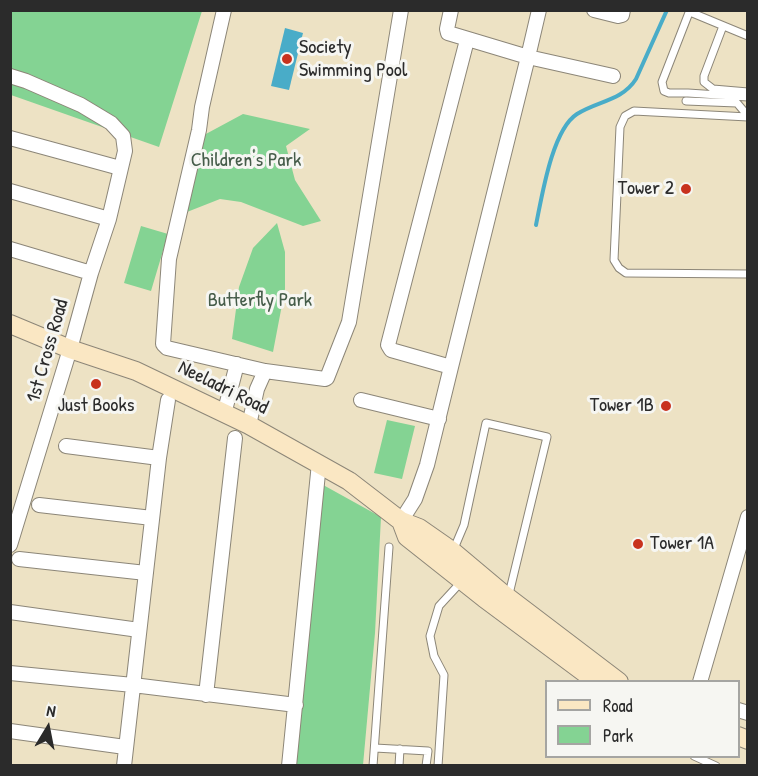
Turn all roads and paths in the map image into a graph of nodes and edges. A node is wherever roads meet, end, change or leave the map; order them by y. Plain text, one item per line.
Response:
1 (224, 10) edge
2 (401, 10) edge
3 (451, 10) edge
4 (539, 10) edge
5 (594, 10) edge
6 (623, 10) edge
7 (690, 11) edge
8 (723, 26) junction
9 (747, 36) edge
10 (467, 40) junction
11 (528, 57) junction
12 (10, 76) edge
13 (612, 76) dead end
14 (747, 92) edge
15 (747, 97) edge
16 (686, 100) dead end
17 (747, 117) edge
18 (10, 138) edge
19 (120, 168) junction
20 (10, 191) edge
21 (109, 219) junction
22 (10, 249) edge
23 (91, 273) junction
24 (747, 274) edge
25 (10, 324) edge
26 (70, 349) junction
27 (237, 364) junction
28 (451, 367) junction
29 (265, 371) junction
30 (168, 400) dead end
31 (361, 400) dead end
32 (225, 414) junction
33 (439, 419) junction
34 (249, 425) junction
35 (235, 438) dead end
36 (66, 446) dead end
37 (159, 458) junction
38 (319, 463) junction
39 (39, 505) dead end
40 (747, 517) edge
41 (152, 518) junction
42 (401, 521) junction
43 (10, 545) edge
44 (389, 547) dead end
45 (452, 551) junction
46 (19, 559) dead end
47 (146, 573) junction
48 (462, 581) junction
49 (488, 592) junction
50 (508, 597) junction
51 (10, 612) edge
52 (139, 630) junction
53 (10, 673) edge
54 (588, 673) edge
55 (615, 680) edge
56 (700, 680) edge
57 (133, 685) junction
58 (206, 694) junction
59 (296, 705) junction
60 (10, 731) edge
61 (126, 747) junction
62 (375, 748) junction
63 (400, 749) junction
64 (699, 758) edge
65 (124, 765) edge
66 (289, 765) edge
67 (373, 765) edge
68 (399, 765) edge
69 (426, 765) edge
70 (438, 765) edge
71 (716, 765) edge

1 - 27 street
2 - 29 street
3 - 10 street
4 - 11 street
5 - 6 street
7 - 8 lane
7 - 15 lane
8 - 9 lane
8 - 14 lane
10 - 11 street
10 - 28 street
11 - 13 street
11 - 28 street
12 - 19 street, 1st Cross Road
16 - 17 lane
17 - 24 lane
18 - 19 street
19 - 21 street, 1st Cross Road
20 - 21 street
21 - 23 street, 1st Cross Road
22 - 23 street
23 - 26 street, 1st Cross Road
25 - 26 main road, Neeladri Road
26 - 32 main road, Neeladri Road
26 - 43 street, 1st Cross Road
27 - 29 street
27 - 32 street
28 - 33 street
29 - 34 street
30 - 37 street
31 - 33 street
32 - 34 main road, Neeladri Road
33 - 42 street
34 - 38 main road, Neeladri Road
35 - 58 street
36 - 37 street
37 - 41 street
38 - 42 main road, Neeladri Road
38 - 59 street
39 - 41 street
40 - 56 street
41 - 47 street
42 - 45 main road, Neeladri Road
42 - 48 main road, Neeladri Road
44 - 62 lane
45 - 49 main road, Neeladri Road
45 - 50 lane
46 - 47 street
47 - 52 street
48 - 49 main road, Neeladri Road
48 - 70 lane
49 - 50 main road, Neeladri Road
49 - 54 main road, Neeladri Road
50 - 54 main road, Neeladri Road
51 - 52 street
52 - 57 street
53 - 57 street
54 - 55 main road, Neeladri Road
57 - 58 street
57 - 61 street
58 - 59 street
59 - 66 street
60 - 61 street
61 - 65 street
62 - 63 lane
62 - 67 lane
63 - 68 lane
63 - 69 lane
64 - 71 lane

